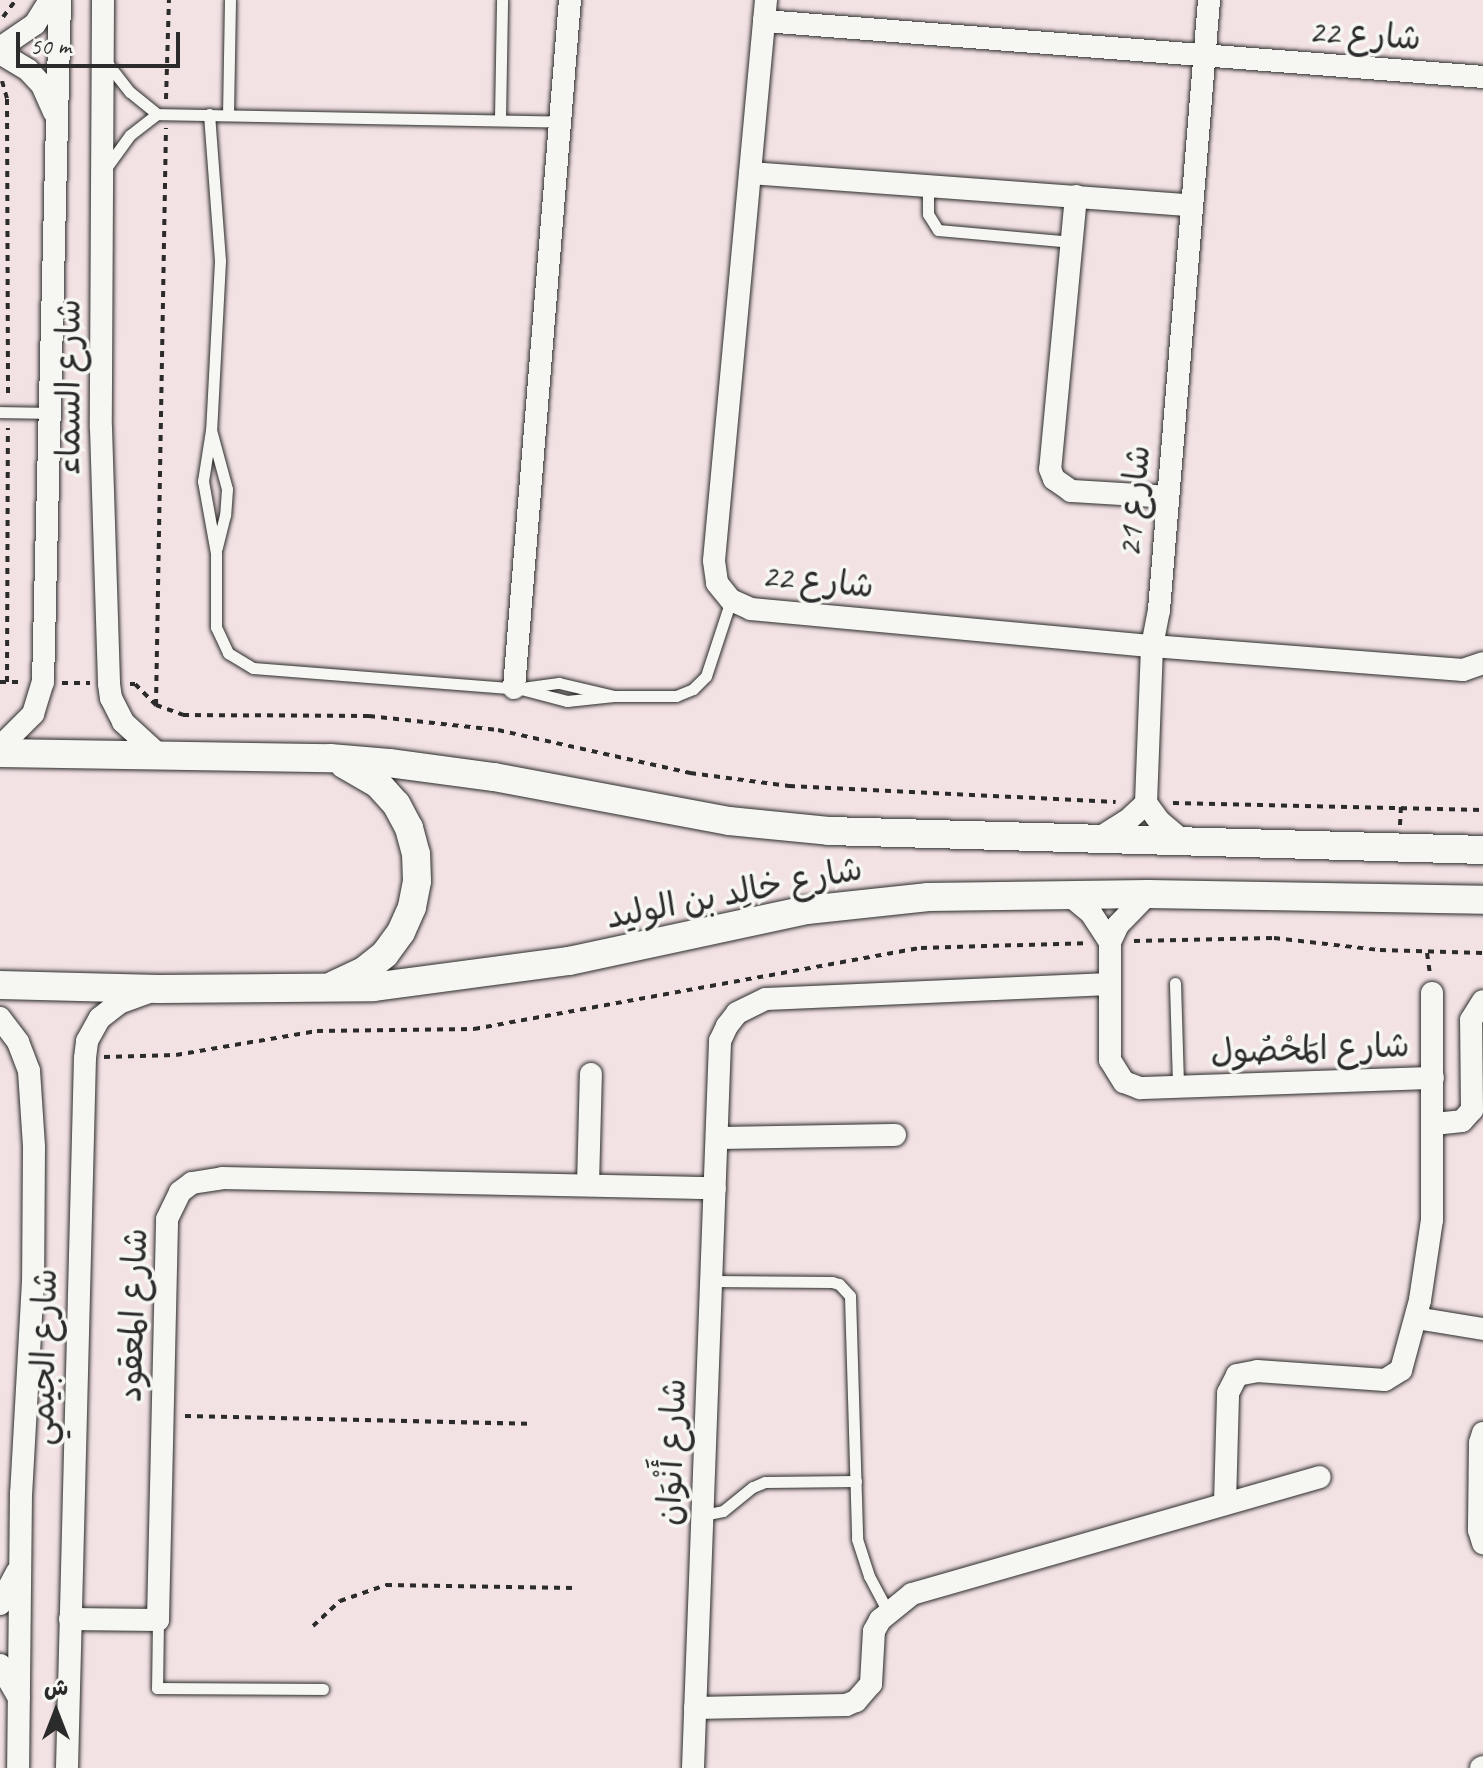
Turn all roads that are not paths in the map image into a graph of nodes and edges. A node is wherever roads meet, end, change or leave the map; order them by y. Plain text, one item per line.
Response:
1 (50, 0) edge
2 (60, 0) edge
3 (103, 0) edge
4 (230, 0) edge
5 (502, 0) edge
6 (570, 0) edge
7 (1209, 0) edge
8 (765, 11) edge
9 (0, 50) edge
10 (102, 53) junction
11 (1203, 56) junction
12 (1483, 77) edge
13 (161, 114) junction
14 (209, 114) junction
15 (228, 115) junction
16 (500, 119) junction
17 (57, 122) junction
18 (561, 122) junction
19 (750, 173) junction
20 (101, 177) junction
21 (928, 186) junction
22 (1076, 196) junction
23 (1191, 205) junction
24 (1072, 242) junction
25 (4, 412) edge
26 (50, 413) junction
27 (211, 430) junction
28 (1168, 497) junction
29 (216, 553) junction
30 (731, 600) junction
31 (1152, 646) junction
32 (1483, 663) edge
33 (518, 688) junction
34 (0, 750) edge
35 (159, 755) junction
36 (330, 758) junction
37 (1146, 803) junction
38 (1094, 841) junction
39 (1185, 843) junction
40 (1483, 850) edge
41 (1067, 893) junction
42 (1148, 894) junction
43 (1483, 900) edge
44 (1110, 942) junction
45 (1175, 983) dead end
46 (1110, 984) junction
47 (0, 985) edge
48 (159, 989) junction
49 (313, 990) junction
50 (1432, 993) dead end
51 (1483, 1001) edge
52 (0, 1018) edge
53 (591, 1074) dead end
54 (1433, 1078) junction
55 (1178, 1087) junction
56 (1434, 1124) junction
57 (895, 1135) dead end
58 (717, 1138) junction
59 (588, 1185) junction
60 (715, 1188) junction
61 (711, 1281) junction
62 (1416, 1318) junction
63 (1483, 1329) edge
64 (1483, 1433) edge
65 (1320, 1477) dead end
66 (856, 1481) junction
67 (1225, 1503) junction
68 (703, 1515) junction
69 (1483, 1543) edge
70 (20, 1564) junction
71 (0, 1604) edge
72 (888, 1611) junction
73 (70, 1619) junction
74 (158, 1620) junction
75 (0, 1665) edge
76 (323, 1689) dead end
77 (21, 1701) junction
78 (695, 1708) junction
79 (18, 1768) edge
80 (67, 1768) edge
81 (693, 1768) edge

1 - 9 street
2 - 17 street, شارع السماء
3 - 10 street, شارع السماء
4 - 15 lane
5 - 16 lane
6 - 18 street
7 - 11 street, شارع 21
8 - 11 street, شارع 22
8 - 19 street, شارع 22
9 - 17 street
10 - 13 lane
10 - 20 street, شارع السماء
11 - 12 street, شارع 22
11 - 23 street, شارع 21
13 - 14 lane
13 - 20 lane
14 - 15 lane
14 - 27 lane
15 - 16 lane
16 - 18 lane
17 - 26 street, شارع السماء
18 - 33 street
19 - 21 street
19 - 30 street, شارع 22
20 - 35 street, شارع السماء
21 - 22 street
21 - 24 lane
22 - 23 street
22 - 24 street
23 - 28 street, شارع 21
24 - 28 street
25 - 26 lane
26 - 34 street, شارع السماء
27 - 29 lane
27 - 29 lane
28 - 31 street, شارع 21
29 - 33 lane
30 - 31 street, شارع 22
30 - 33 lane
31 - 32 street, شارع 22
31 - 37 street, شارع 21
34 - 35 street, شارع خالِد بن الوليد
35 - 36 street, شارع خالِد بن الوليد
36 - 38 street, شارع خالِد بن الوليد
36 - 49 street
37 - 38 street
37 - 39 street
38 - 39 street, شارع خالِد بن الوليد
39 - 40 street, شارع خالِد بن الوليد
41 - 42 street, شارع خالِد بن الوليد
41 - 44 street
41 - 49 street, شارع خالِد بن الوليد
42 - 43 street, شارع خالِد بن الوليد
42 - 44 street
44 - 46 street, شارع المَحْصُول
45 - 55 lane
46 - 55 street, شارع المَحْصُول
46 - 58 street, شارع أَنْوَان
47 - 48 street, شارع خالِد بن الوليد
48 - 49 street, شارع خالِد بن الوليد
48 - 73 street, شارع الجيمي
50 - 54 street
51 - 56 street
52 - 70 street, شارع الجيمي
53 - 59 street
54 - 55 street, شارع المَحْصُول
54 - 56 street, شارع المَحْصُول
56 - 62 street, شارع المَحْصُول
57 - 58 street
58 - 60 street, شارع أَنْوَان
59 - 60 street, شارع المعقود
59 - 74 street, شارع المعقود
60 - 61 street, شارع أَنْوَان
61 - 66 lane
61 - 68 street, شارع أَنْوَان
62 - 63 street
62 - 67 street, شارع المَحْصُول
64 - 69 street
65 - 67 street
66 - 68 lane
66 - 72 lane
67 - 72 street
68 - 78 street, شارع أَنْوَان
70 - 71 street
70 - 77 street, شارع الجيمي
72 - 78 street
73 - 74 street
73 - 80 street, شارع الجيمي
74 - 76 lane, شارع المعقود
75 - 77 street
77 - 79 street, شارع الجيمي
78 - 81 street, شارع أَنْوَان

